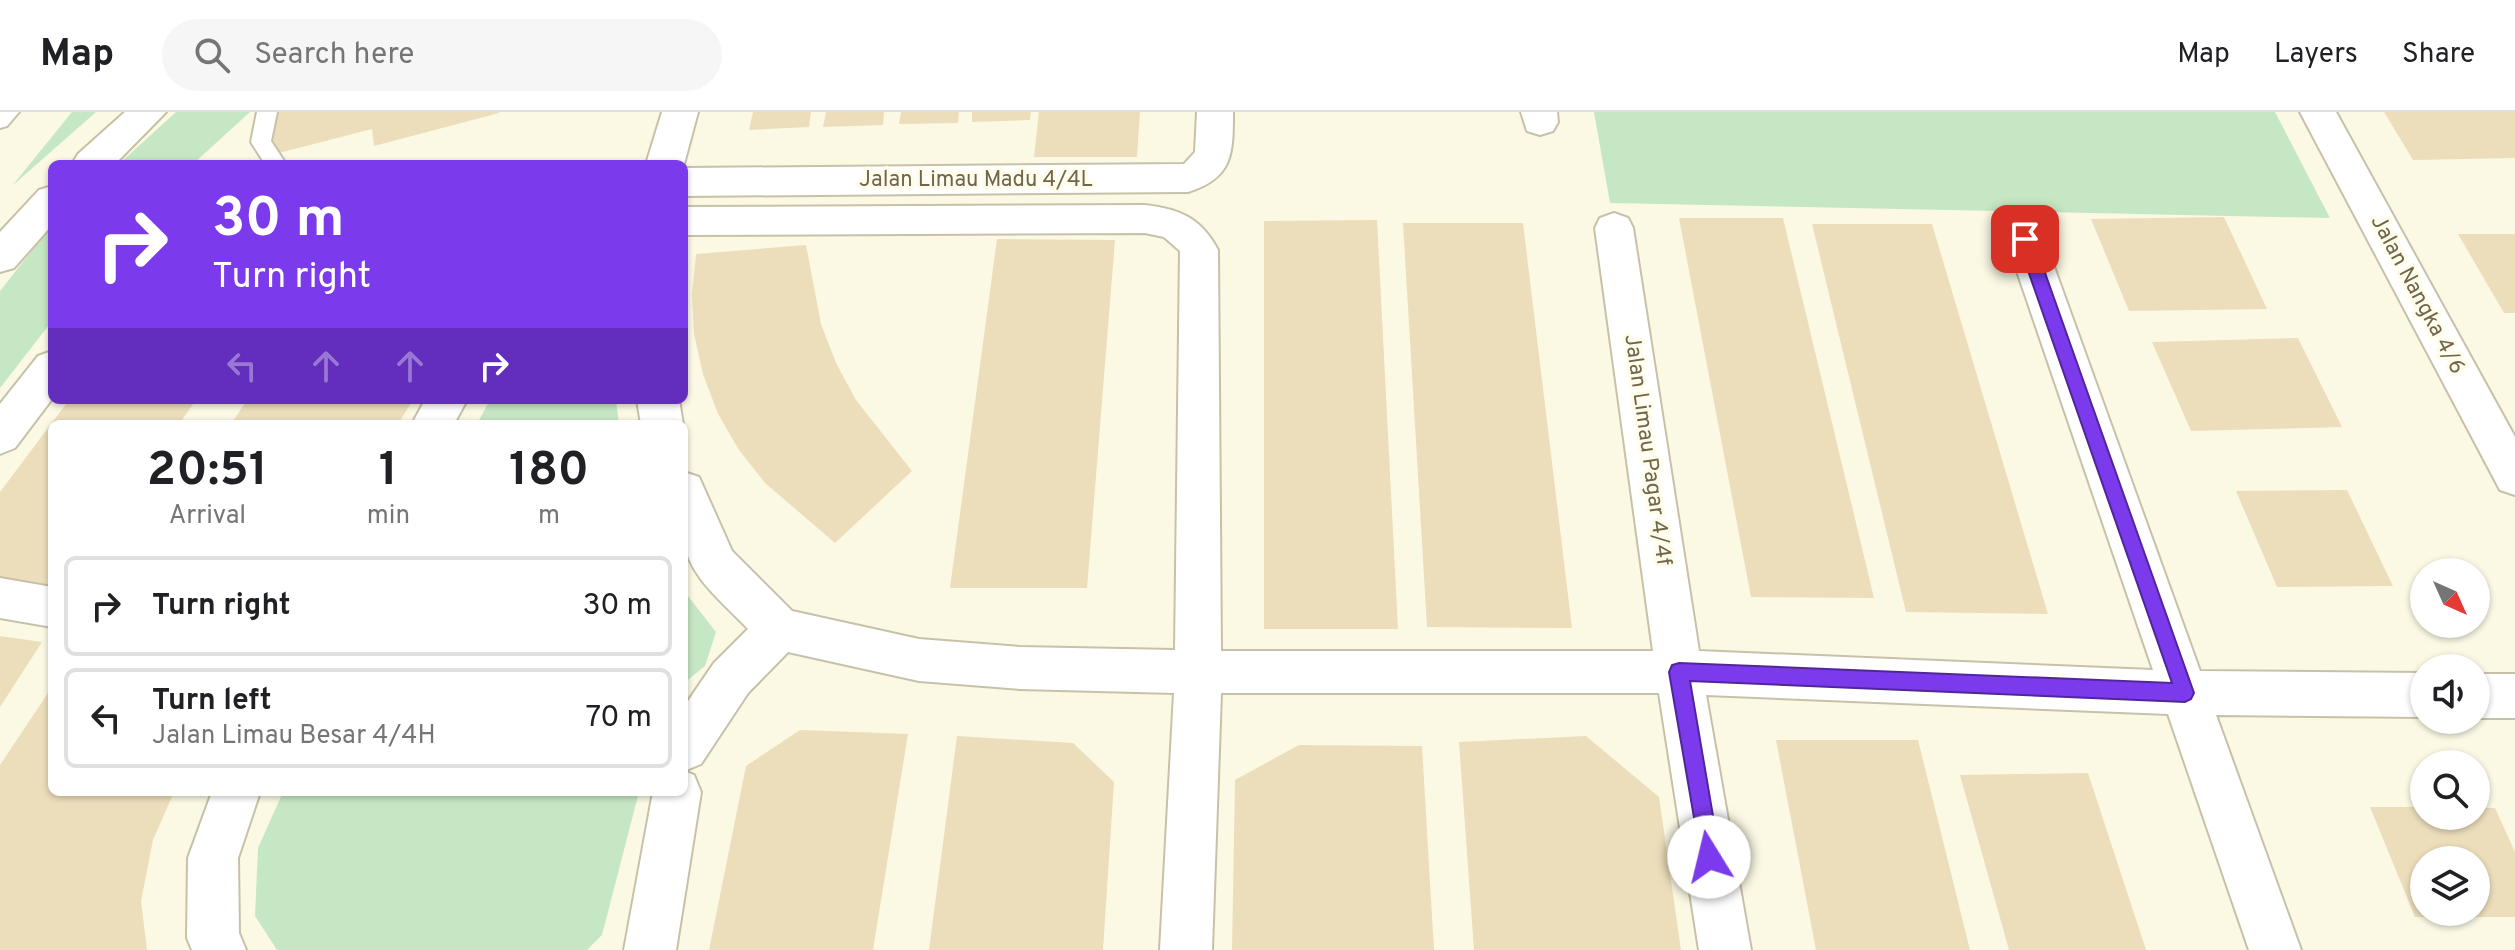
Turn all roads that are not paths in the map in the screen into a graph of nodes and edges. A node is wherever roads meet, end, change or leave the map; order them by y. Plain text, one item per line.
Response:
1 (9, 112) edge
2 (148, 112) edge
3 (267, 112) edge
4 (680, 112) edge
5 (1215, 112) edge
6 (2318, 112) edge
7 (0, 121) edge
8 (95, 160) edge
9 (273, 160) edge
10 (666, 160) edge
11 (688, 182) edge
12 (48, 204) edge
13 (688, 221) edge
14 (1614, 228) dead end
15 (2025, 239) dead end
16 (0, 257) edge
17 (48, 373) edge
18 (0, 436) edge
19 (2515, 477) edge
20 (688, 500) edge
21 (0, 598) edge
22 (48, 606) edge
23 (779, 629) junction
24 (1198, 672) junction
25 (1679, 672) junction
26 (2185, 693) junction
27 (2410, 695) edge
28 (2490, 696) edge
29 (2515, 696) edge
30 (688, 742) edge
31 (235, 796) edge
32 (676, 796) edge
33 (220, 950) edge
34 (650, 950) edge
35 (1186, 950) edge
36 (1725, 950) edge
37 (2275, 950) edge

1 - 7 lane
2 - 8 street
3 - 9 lane
4 - 10 street
5 - 11 street, Jalan Limau Madu 4/4L
6 - 19 street, Jalan Nangka 4/6
12 - 16 street
13 - 24 street
14 - 25 street, Jalan Limau Pagar 4/4f
15 - 26 street
17 - 18 street
20 - 23 street
21 - 22 street
23 - 24 street
23 - 30 street
24 - 25 street
24 - 35 street
25 - 26 street
25 - 36 street, Jalan Limau Pagar 4/4f
26 - 27 street
26 - 37 street
28 - 29 street
31 - 33 street
32 - 34 street

